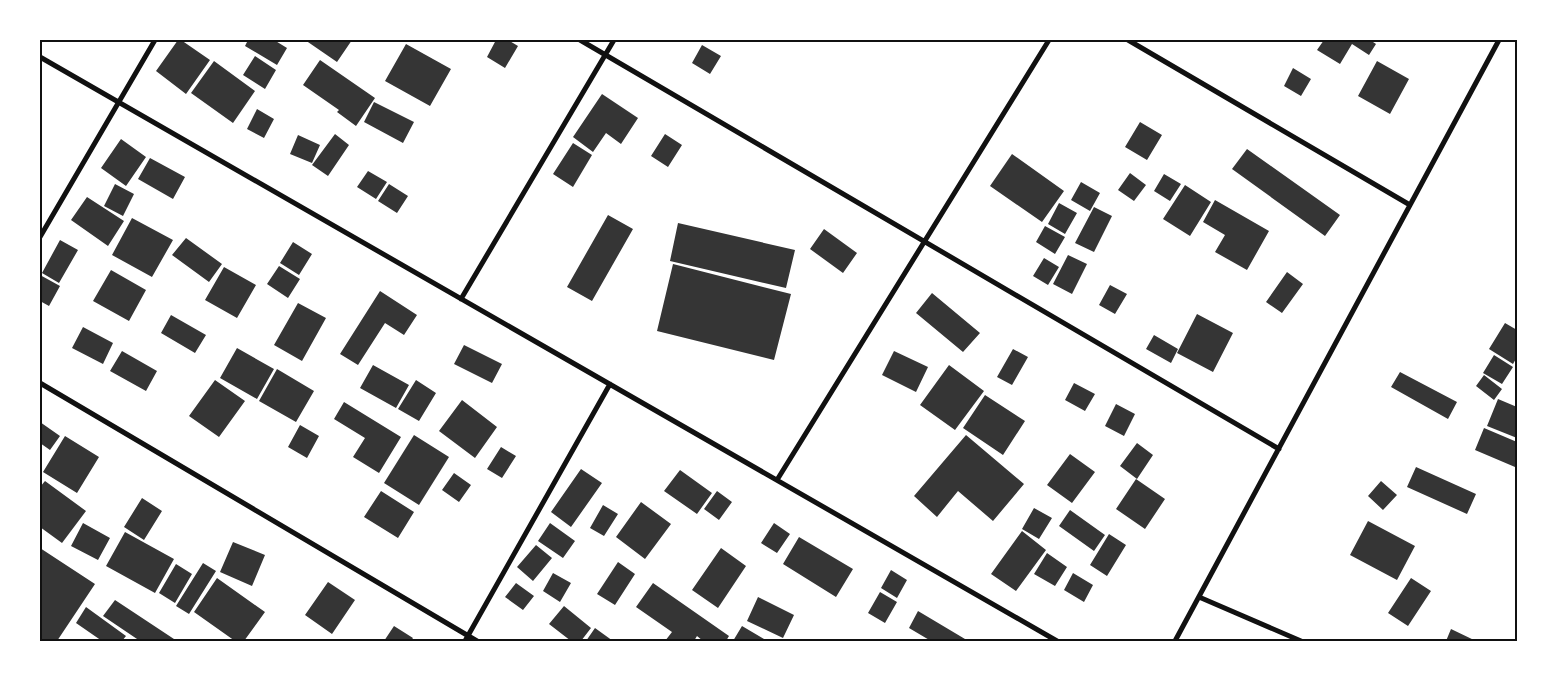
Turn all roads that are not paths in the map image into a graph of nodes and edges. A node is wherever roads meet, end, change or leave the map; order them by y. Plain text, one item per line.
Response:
1 (155, 40) edge
2 (580, 40) edge
3 (614, 40) edge
4 (1049, 40) edge
5 (1128, 40) edge
6 (1498, 40) edge
7 (606, 55) junction
8 (40, 57) edge
9 (118, 102) junction
10 (1410, 205) junction
11 (40, 237) edge
12 (925, 241) junction
13 (461, 299) junction
14 (40, 383) edge
15 (610, 384) junction
16 (1279, 449) junction
17 (777, 480) junction
18 (1199, 596) junction
19 (468, 635) junction
20 (465, 641) edge
21 (478, 641) edge
22 (1057, 641) edge
23 (1175, 641) edge
24 (1301, 641) edge

1 - 9 street
2 - 7 street
3 - 7 street
4 - 12 street
5 - 10 street
6 - 10 street
7 - 12 street
7 - 13 street
8 - 9 street
9 - 11 street
9 - 13 street
10 - 16 street
12 - 16 street
12 - 17 street
13 - 15 street
14 - 19 street
15 - 17 street
15 - 19 street
16 - 18 street
17 - 22 street
18 - 23 street
18 - 24 street
19 - 20 street
19 - 21 street

